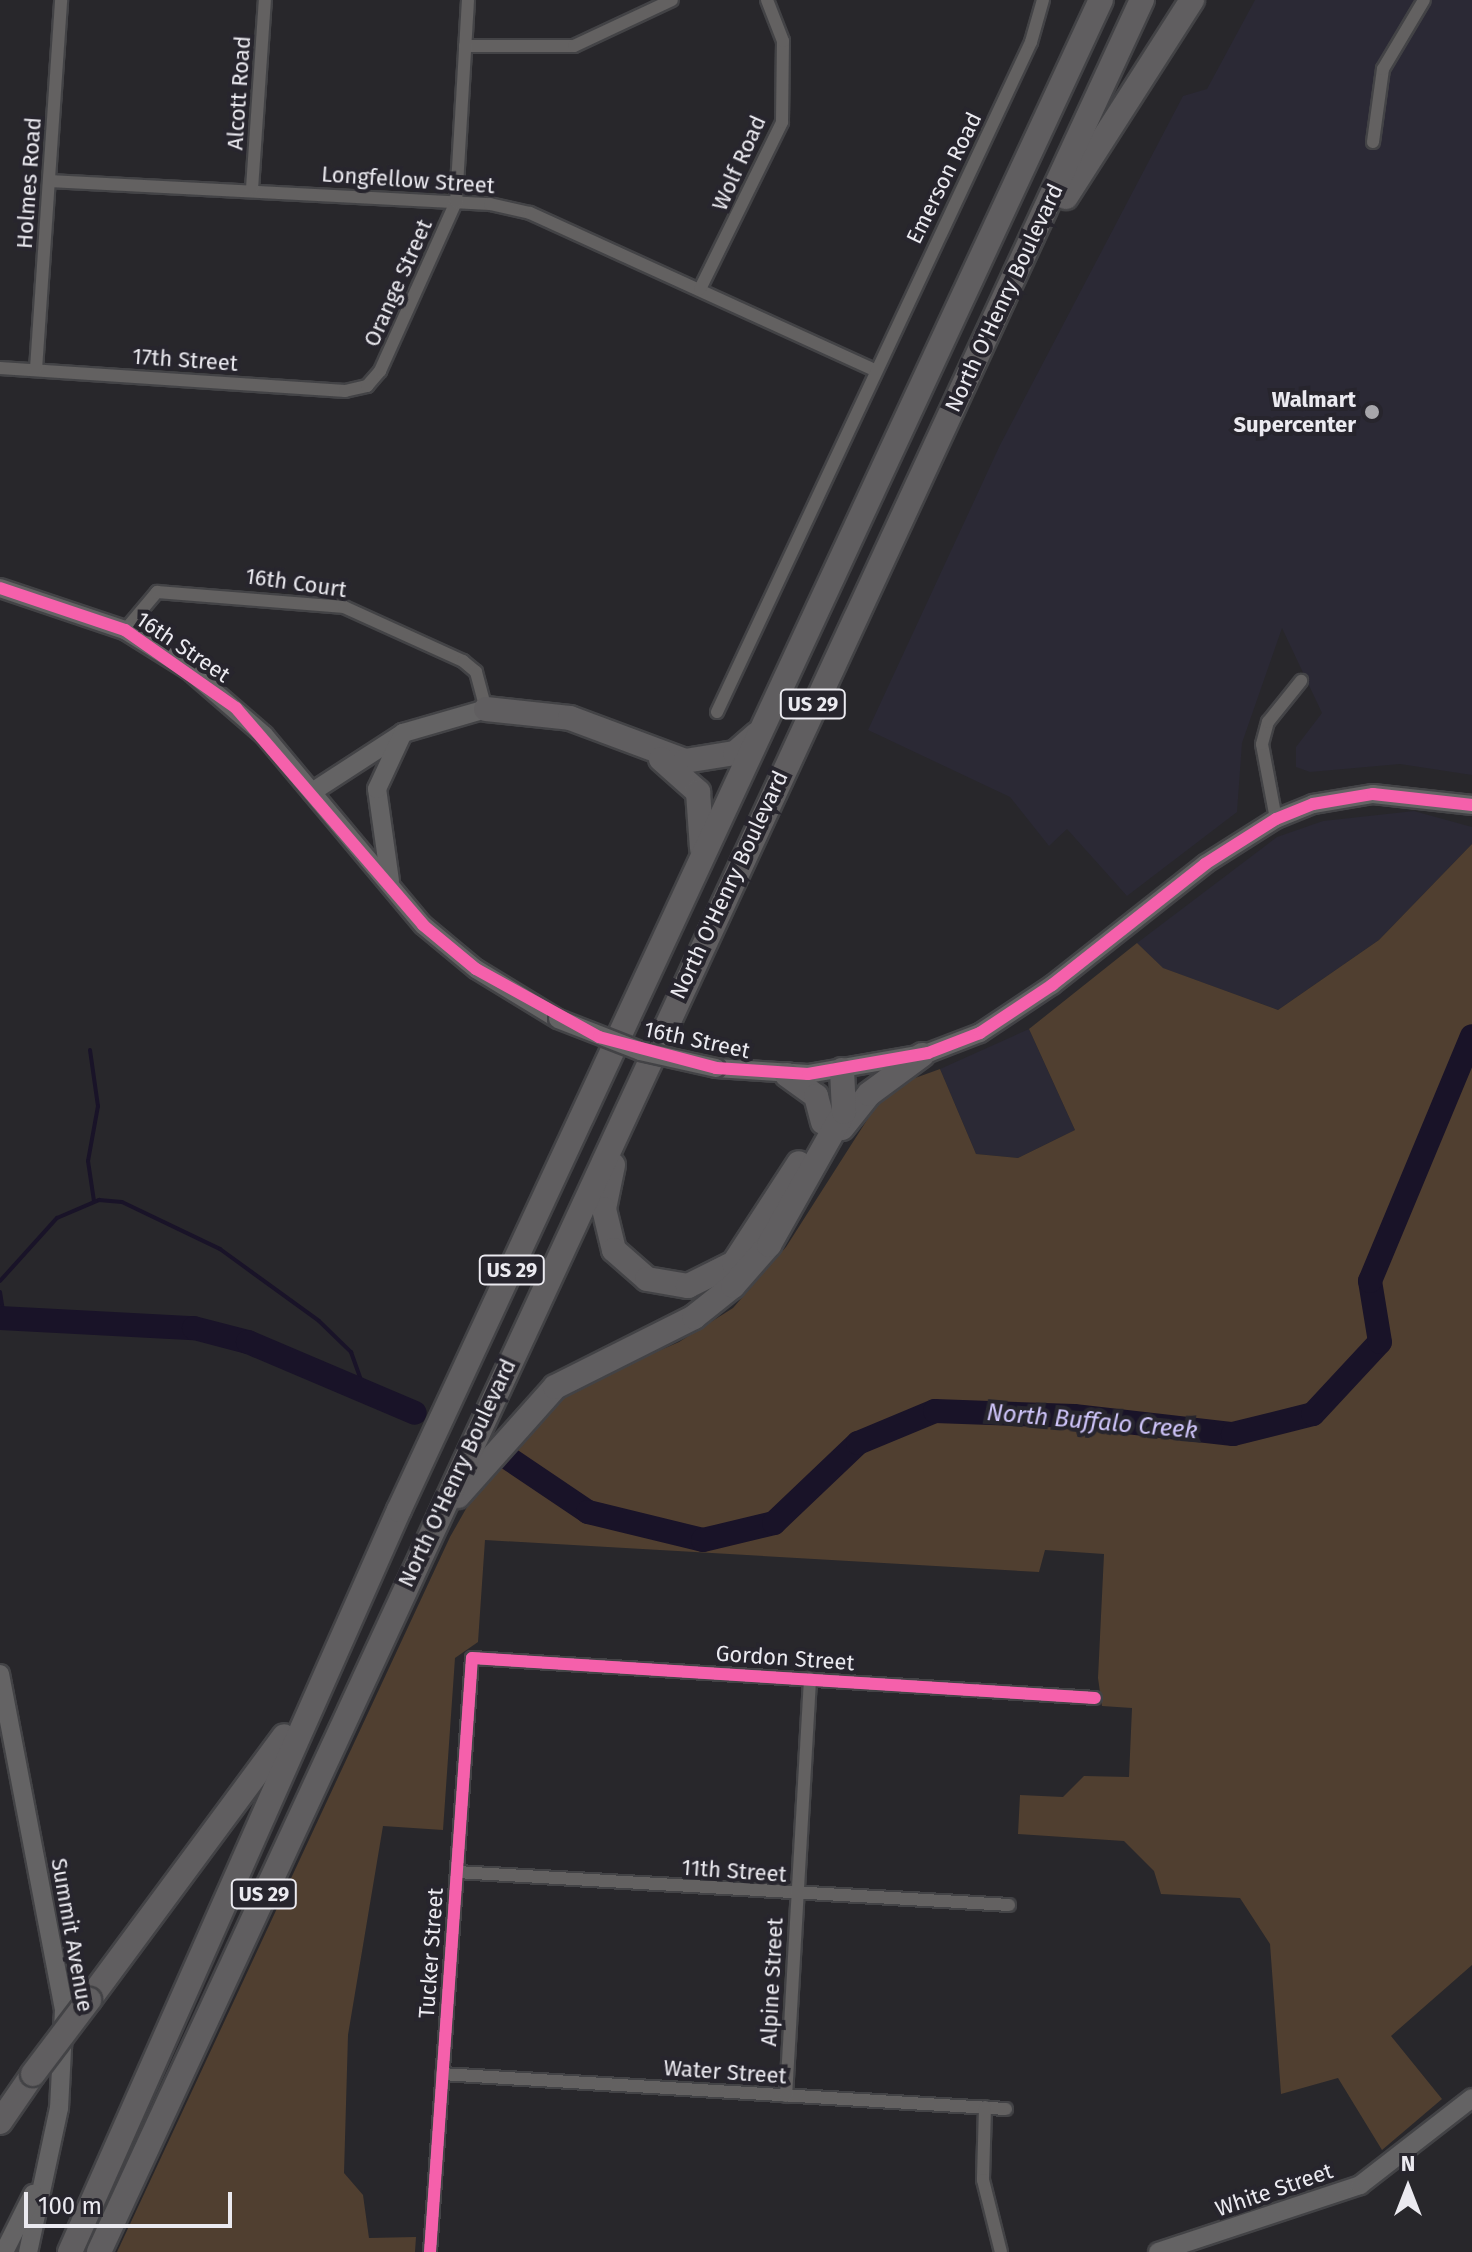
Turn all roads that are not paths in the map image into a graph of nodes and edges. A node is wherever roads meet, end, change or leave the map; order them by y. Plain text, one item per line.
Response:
1 (61, 0) edge
2 (265, 0) edge
3 (468, 0) edge
4 (672, 0) edge
5 (767, 0) edge
6 (1043, 0) edge
7 (1089, 0) edge
8 (1101, 0) edge
9 (1142, 0) edge
10 (1192, 0) edge
11 (1424, 0) edge
12 (465, 46) junction
13 (1059, 87) junction
14 (1373, 142) dead end
15 (49, 181) junction
16 (252, 189) junction
17 (456, 202) junction
18 (700, 289) junction
19 (988, 331) junction
20 (0, 368) edge
21 (36, 369) junction
22 (874, 370) junction
23 (367, 386) joint
24 (0, 588) edge
25 (125, 630) junction
26 (1301, 681) dead end
27 (486, 709) junction
28 (717, 712) dead end
29 (764, 727) junction
30 (403, 733) junction
31 (617, 735) junction
32 (312, 792) junction
33 (1472, 805) edge
34 (1276, 819) junction
35 (702, 862) junction
36 (392, 888) junction
37 (922, 1055) junction
38 (842, 1070) junction
39 (787, 1075) junction
40 (642, 1079) junction
41 (823, 1122) junction
42 (825, 1147) junction
43 (428, 1535) junction
44 (472, 1658) joint
45 (0, 1674) edge
46 (323, 1677) junction
47 (810, 1679) junction
48 (1095, 1698) dead end
49 (457, 1872) junction
50 (797, 1895) junction
51 (1009, 1905) dead end
52 (442, 2074) junction
53 (786, 2096) junction
54 (1472, 2098) edge
55 (985, 2107) junction
56 (1006, 2109) dead end
57 (0, 2122) edge
58 (52, 2145) junction
59 (4, 2252) edge
60 (28, 2252) edge
61 (70, 2252) edge
62 (99, 2252) edge
63 (430, 2252) edge
64 (1001, 2252) edge
65 (1158, 2252) edge

1 - 15 street, Holmes Road
2 - 16 street, Alcott Road
3 - 12 street, Orange Street
4 - 12 street
5 - 18 street, Wolf Road
6 - 22 street, Emerson Road
7 - 13 highway
8 - 13 highway, North O'Henry Boulevard / US 29
9 - 19 highway, North O'Henry Boulevard / US 29
10 - 19 highway
11 - 14 street
12 - 17 street, Orange Street
13 - 29 highway, North O'Henry Boulevard / US 29
15 - 16 street, Longfellow Street
15 - 21 street, Holmes Road
16 - 17 street, Longfellow Street
17 - 18 street, Longfellow Street
17 - 23 street, Orange Street
18 - 22 street, Longfellow Street
19 - 40 highway, North O'Henry Boulevard / US 29
20 - 21 street, 17th Street
21 - 23 street, 17th Street
22 - 28 street
24 - 25 main road, 16th Street
25 - 27 street, 16th Court
25 - 32 main road, 16th Street
26 - 34 street
27 - 30 main road
27 - 31 highway
29 - 31 highway
29 - 35 highway, North O'Henry Boulevard / US 29
30 - 32 main road
30 - 36 main road
31 - 35 highway
32 - 36 main road, 16th Street
33 - 34 main road, 16th Street
34 - 37 main road, 16th Street
35 - 46 highway, North O'Henry Boulevard / US 29
36 - 39 main road, 16th Street, bridge
37 - 38 main road, 16th Street
37 - 42 highway
38 - 39 main road, 16th Street
38 - 41 highway
38 - 42 highway
39 - 41 highway
40 - 41 highway
40 - 43 highway, North O'Henry Boulevard / US 29
42 - 43 highway
43 - 62 highway, North O'Henry Boulevard / US 29
44 - 47 street, Gordon Street
44 - 49 street, Tucker Street
45 - 58 main road, Summit Avenue
46 - 57 highway, bridge
46 - 61 highway, North O'Henry Boulevard / US 29
47 - 48 street, Gordon Street
47 - 50 street, Alpine Street
49 - 50 street, 11th Street
49 - 52 street, Tucker Street
50 - 51 street, 11th Street
50 - 53 street, Alpine Street
52 - 53 street, Water Street
52 - 63 street, Tucker Street
53 - 55 street, Water Street
54 - 65 main road, White Street
55 - 56 street, Water Street
55 - 64 street
58 - 59 main road
58 - 60 main road, Summit Avenue

